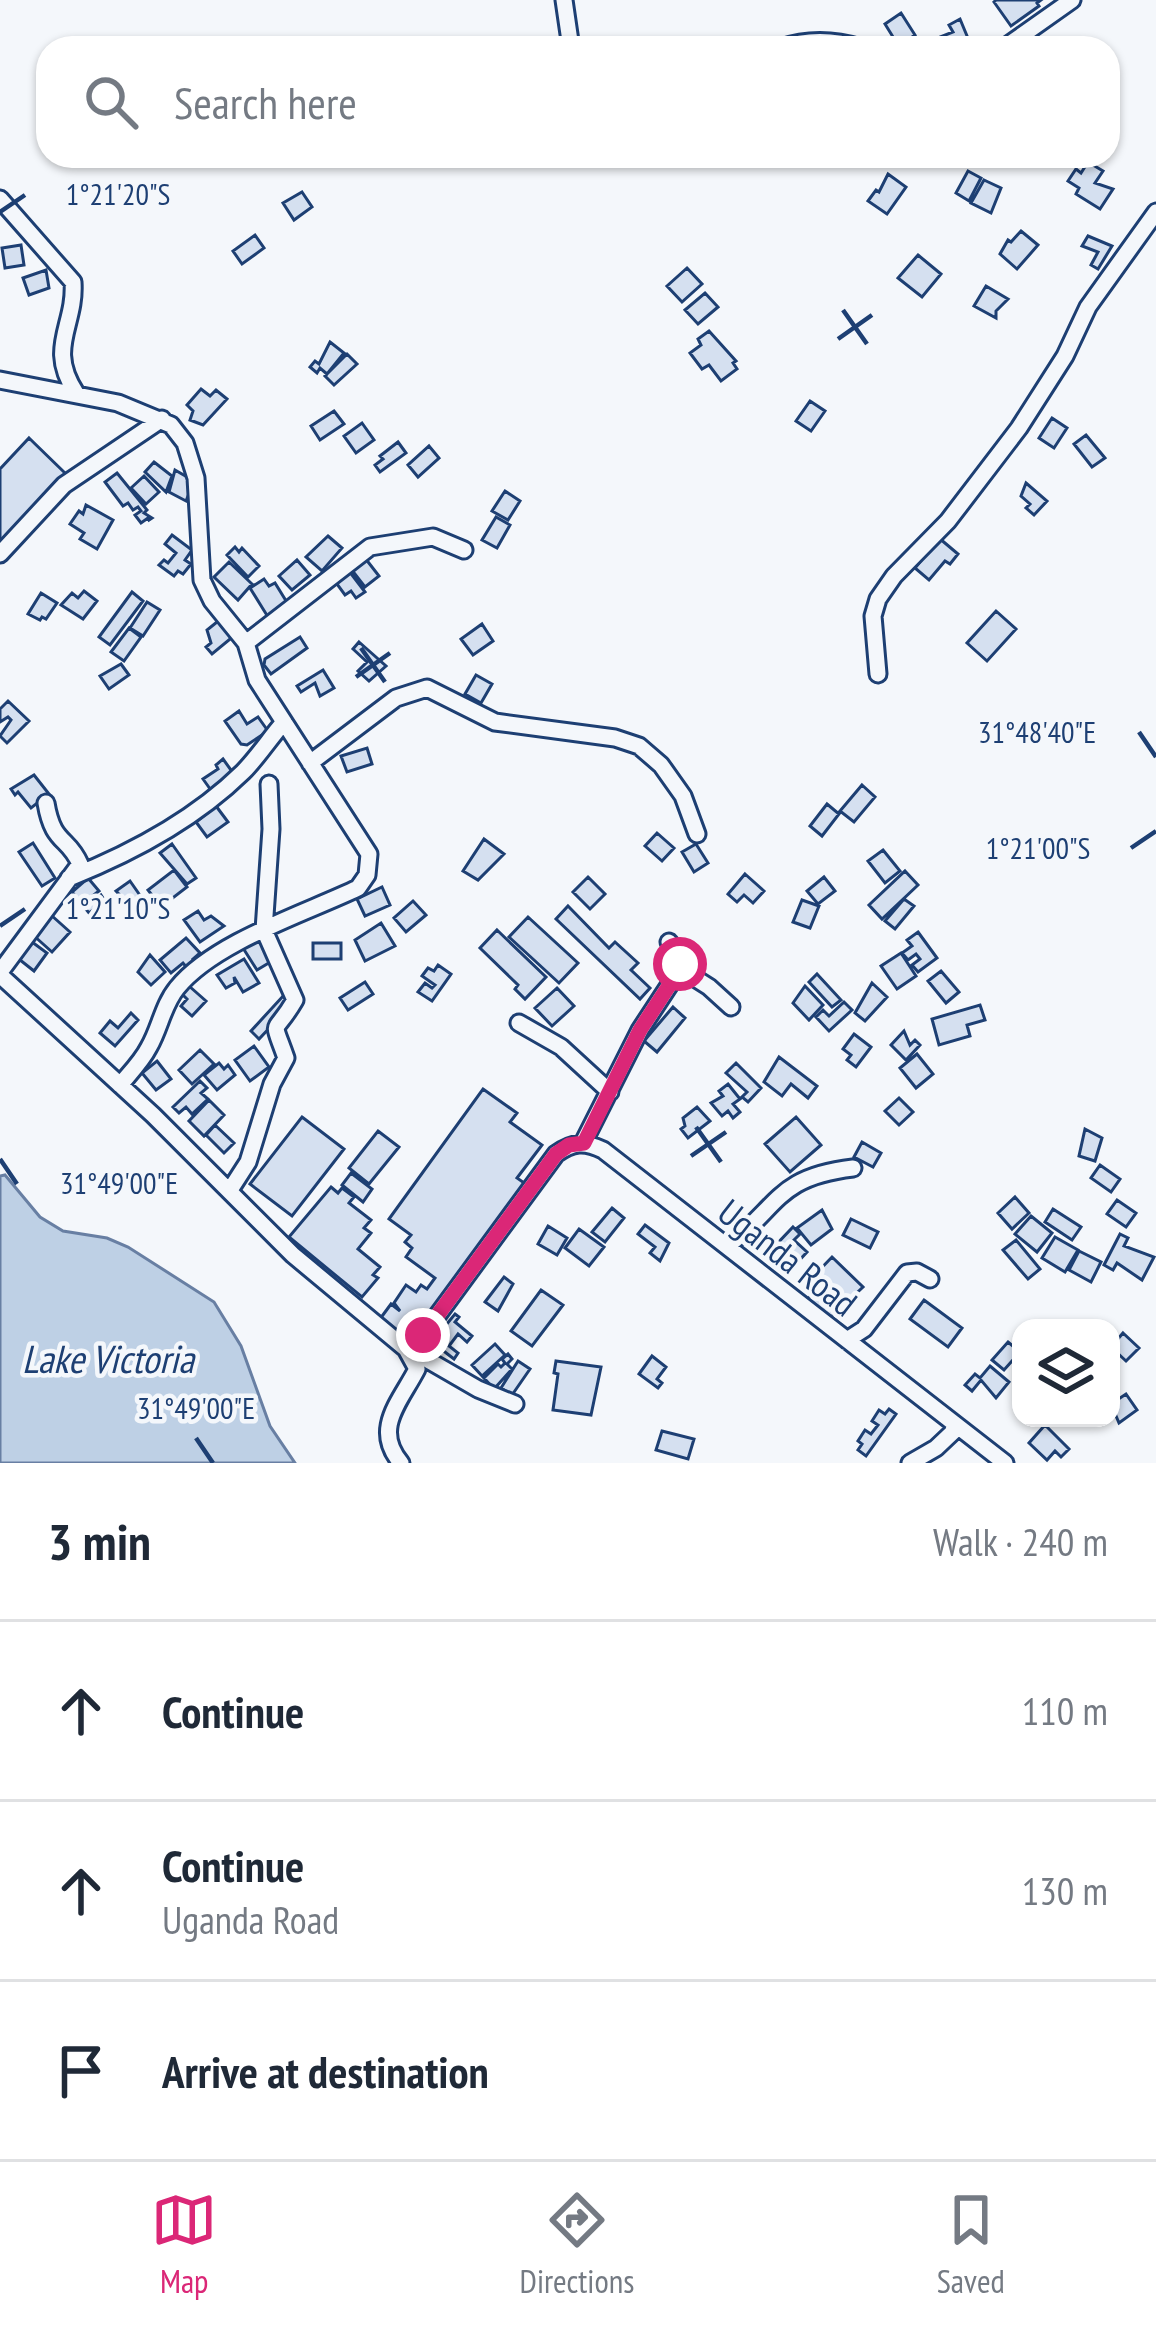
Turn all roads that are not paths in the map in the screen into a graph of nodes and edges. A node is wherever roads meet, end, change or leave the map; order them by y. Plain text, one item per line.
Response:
1 (564, 0) edge
2 (1072, 0) edge
3 (569, 36) edge
4 (1021, 36) edge
5 (0, 199) edge
6 (1156, 212) edge
7 (0, 380) edge
8 (76, 393) junction
9 (162, 419) junction
10 (464, 550) dead end
11 (0, 554) edge
12 (246, 643) junction
13 (878, 674) dead end
14 (284, 722) junction
15 (310, 763) junction
16 (269, 784) dead end
17 (46, 802) dead end
18 (697, 834) dead end
19 (69, 878) junction
20 (264, 930) junction
21 (669, 942) dead end
22 (679, 968) junction
23 (0, 974) edge
24 (731, 1007) dead end
25 (519, 1023) dead end
26 (120, 1084) junction
27 (610, 1092) junction
28 (584, 1143) junction
29 (853, 1168) dead end
30 (230, 1190) junction
31 (727, 1246) junction
32 (930, 1279) dead end
33 (847, 1340) junction
34 (413, 1355) junction
35 (515, 1404) dead end
36 (952, 1422) junction
37 (401, 1463) edge
38 (910, 1463) edge
39 (1005, 1463) edge

1 - 3 street
2 - 4 street
5 - 8 street
6 - 13 street
7 - 8 street
8 - 9 street
9 - 11 street
9 - 12 street
10 - 12 street
12 - 14 street
14 - 15 street
14 - 19 street
15 - 18 street
15 - 20 street
16 - 20 street
17 - 19 street
19 - 23 street
20 - 26 street
20 - 30 street
21 - 22 street
22 - 24 street
22 - 27 street
23 - 26 street
25 - 27 street
26 - 30 street
27 - 28 street
28 - 31 street, Uganda Road
28 - 34 street
29 - 31 street
30 - 34 street
31 - 33 street, Uganda Road
32 - 33 street
33 - 36 street, Uganda Road
34 - 35 street
34 - 37 street
36 - 38 street
36 - 39 street, Uganda Road

